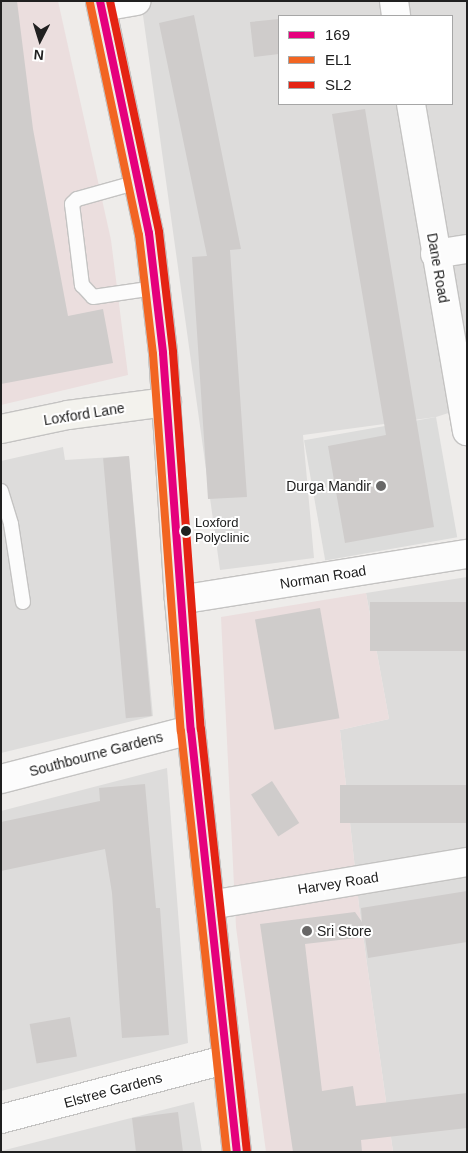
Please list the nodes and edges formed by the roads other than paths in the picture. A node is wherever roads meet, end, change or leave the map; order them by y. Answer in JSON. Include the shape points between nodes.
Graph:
{"nodes":[{"id":1,"x":136,"y":1,"type":"edge"},
{"id":2,"x":394,"y":1,"type":"edge"},
{"id":3,"x":101,"y":4,"type":"edge"},
{"id":4,"x":396,"y":15,"type":"edge"},
{"id":5,"x":411,"y":105,"type":"edge"},
{"id":6,"x":138,"y":182,"type":"junction"},
{"id":7,"x":467,"y":249,"type":"edge"},
{"id":8,"x":435,"y":254,"type":"junction"},
{"id":9,"x":155,"y":288,"type":"junction"},
{"id":10,"x":167,"y":402,"type":"junction"},
{"id":11,"x":1,"y":429,"type":"edge"},
{"id":12,"x":467,"y":431,"type":"edge"},
{"id":13,"x":1,"y":491,"type":"edge"},
{"id":14,"x":467,"y":554,"type":"edge"},
{"id":15,"x":179,"y":600,"type":"junction"},
{"id":16,"x":23,"y":602,"type":"dead end"},
{"id":17,"x":191,"y":730,"type":"junction"},
{"id":18,"x":1,"y":779,"type":"edge"},
{"id":19,"x":467,"y":862,"type":"edge"},
{"id":20,"x":210,"y":904,"type":"junction"},
{"id":21,"x":225,"y":1060,"type":"junction"},
{"id":22,"x":1,"y":1119,"type":"edge"},
{"id":23,"x":236,"y":1152,"type":"edge"}],
"edges":[{"from":1,"to":3,"type":"street"},
{"from":2,"to":4,"type":"street"},
{"from":3,"to":6,"type":"main road"},
{"from":5,"to":8,"type":"street","name":"Dane Road"},
{"from":6,"to":9,"type":"main road","via":[[149,232]]},
{"from":6,"to":9,"type":"lane","via":[[77,199],[72,204],[82,285],[93,297]]},
{"from":7,"to":8,"type":"street"},
{"from":8,"to":12,"type":"street","name":"Dane Road"},
{"from":9,"to":10,"type":"main road"},
{"from":10,"to":11,"type":"street","name":"Loxford Lane","via":[[68,415]]},
{"from":10,"to":15,"type":"main road"},
{"from":13,"to":16,"type":"lane","via":[[11,524]]},
{"from":14,"to":15,"type":"street","name":"Norman Road"},
{"from":15,"to":17,"type":"main road"},
{"from":17,"to":18,"type":"street","name":"Southbourne Gardens"},
{"from":17,"to":20,"type":"main road"},
{"from":19,"to":20,"type":"street","name":"Harvey Road"},
{"from":20,"to":21,"type":"main road"},
{"from":21,"to":22,"type":"street","name":"Elstree Gardens"},
{"from":21,"to":23,"type":"main road"}]}
